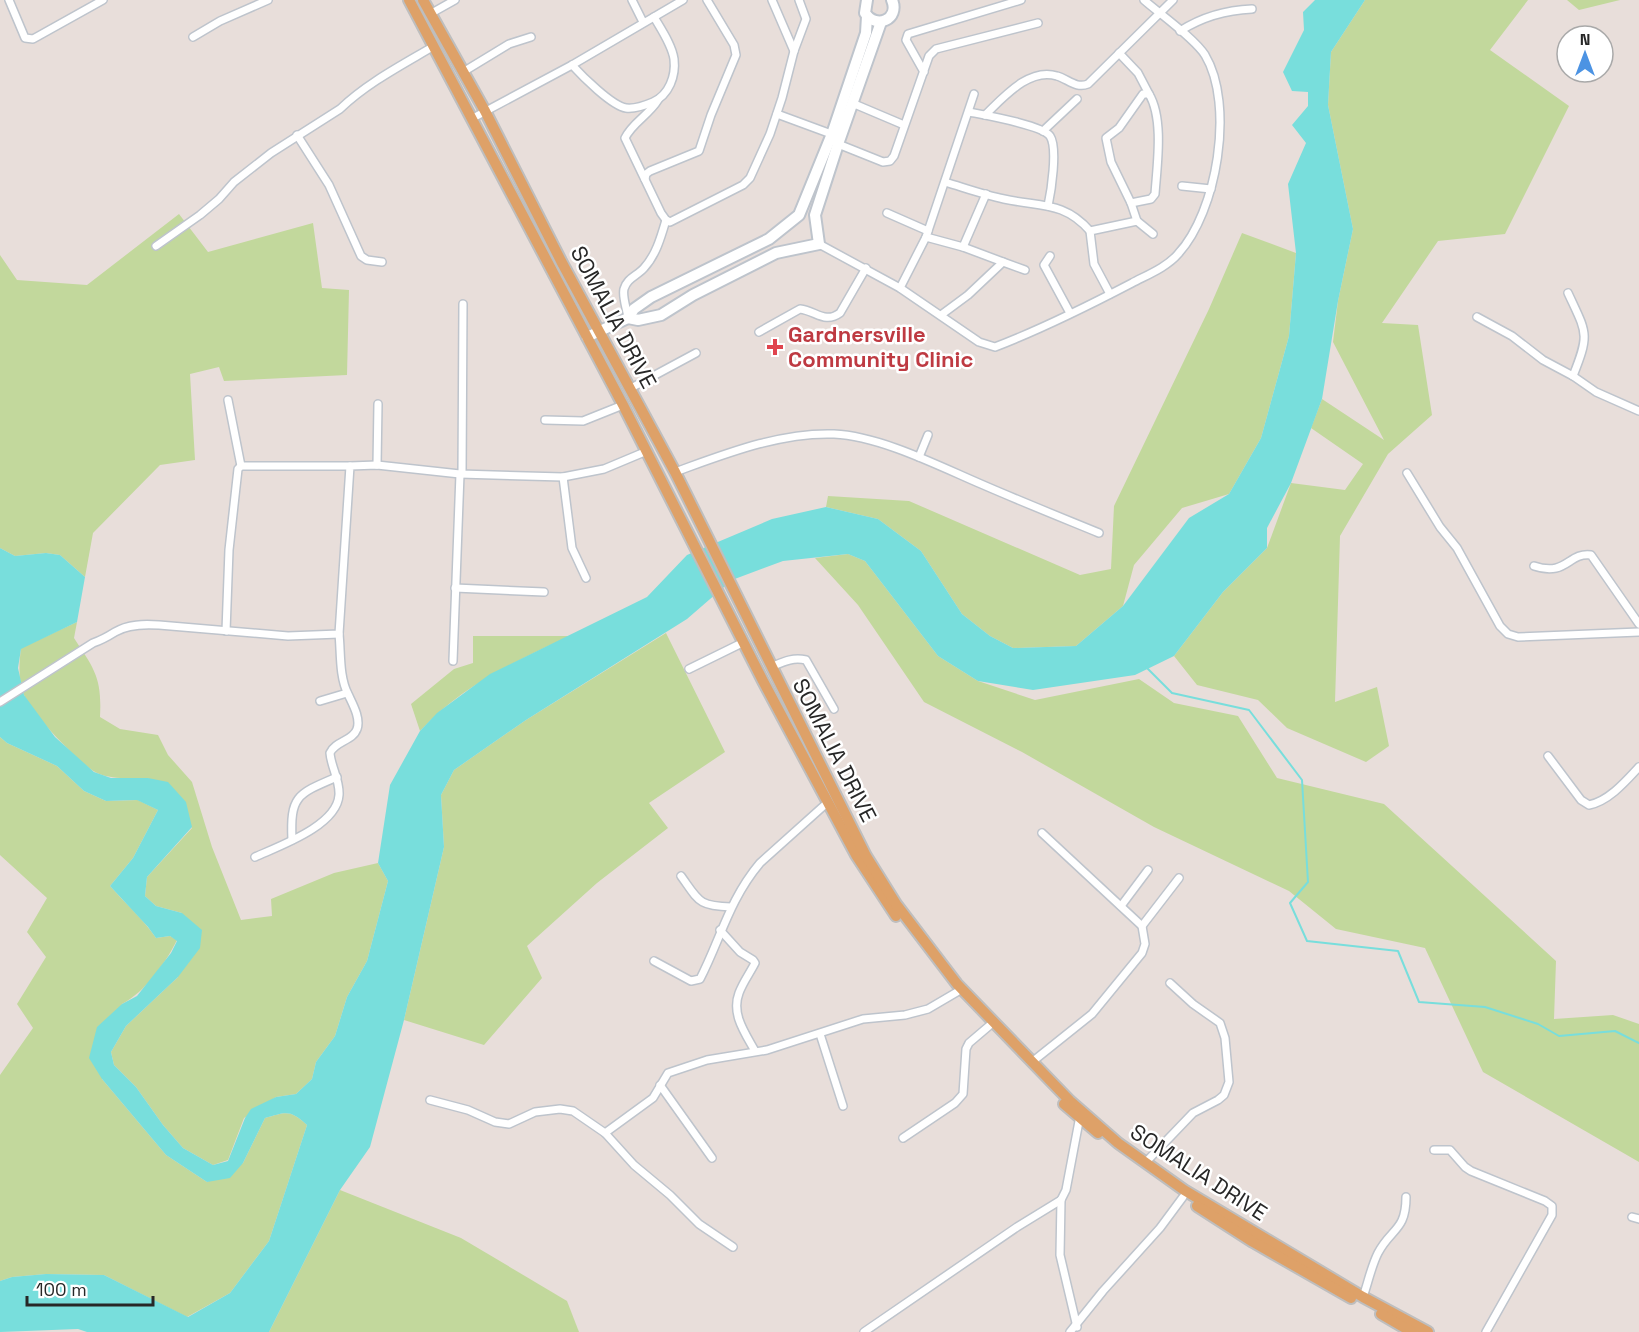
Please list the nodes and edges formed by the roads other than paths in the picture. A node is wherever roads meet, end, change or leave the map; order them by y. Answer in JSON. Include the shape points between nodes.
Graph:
{"nodes":[{"id":1,"x":9,"y":0,"type":"edge"},
{"id":2,"x":103,"y":0,"type":"edge"},
{"id":3,"x":268,"y":0,"type":"edge"},
{"id":4,"x":409,"y":0,"type":"edge"},
{"id":5,"x":423,"y":0,"type":"edge"},
{"id":6,"x":454,"y":0,"type":"edge"},
{"id":7,"x":632,"y":0,"type":"edge"},
{"id":8,"x":683,"y":0,"type":"edge"},
{"id":9,"x":707,"y":0,"type":"edge"},
{"id":10,"x":772,"y":0,"type":"edge"},
{"id":11,"x":799,"y":0,"type":"edge"},
{"id":12,"x":893,"y":0,"type":"edge"},
{"id":13,"x":1021,"y":0,"type":"edge"},
{"id":14,"x":1144,"y":0,"type":"edge"},
{"id":15,"x":1173,"y":0,"type":"edge"},
{"id":16,"x":866,"y":6,"type":"edge"},
{"id":17,"x":1252,"y":9,"type":"dead end"},
{"id":18,"x":1159,"y":13,"type":"junction"},
{"id":19,"x":430,"y":14,"type":"junction"},
{"id":20,"x":654,"y":17,"type":"junction"},
{"id":21,"x":643,"y":22,"type":"junction"},
{"id":22,"x":881,"y":22,"type":"junction"},
{"id":23,"x":1038,"y":22,"type":"dead end"},
{"id":24,"x":1180,"y":31,"type":"junction"},
{"id":25,"x":193,"y":37,"type":"dead end"},
{"id":26,"x":531,"y":37,"type":"dead end"},
{"id":27,"x":434,"y":46,"type":"junction"},
{"id":28,"x":794,"y":51,"type":"junction"},
{"id":29,"x":1119,"y":53,"type":"junction"},
{"id":30,"x":572,"y":65,"type":"junction"},
{"id":31,"x":463,"y":72,"type":"junction"},
{"id":32,"x":924,"y":72,"type":"junction"},
{"id":33,"x":974,"y":94,"type":"dead end"},
{"id":34,"x":1149,"y":94,"type":"junction"},
{"id":35,"x":1077,"y":99,"type":"dead end"},
{"id":36,"x":658,"y":100,"type":"junction"},
{"id":37,"x":852,"y":103,"type":"junction"},
{"id":38,"x":485,"y":111,"type":"junction"},
{"id":39,"x":969,"y":112,"type":"junction"},
{"id":40,"x":777,"y":114,"type":"junction"},
{"id":41,"x":985,"y":115,"type":"junction"},
{"id":42,"x":472,"y":118,"type":"junction"},
{"id":43,"x":904,"y":125,"type":"junction"},
{"id":44,"x":1044,"y":131,"type":"junction"},
{"id":45,"x":297,"y":135,"type":"junction"},
{"id":46,"x":837,"y":138,"type":"junction"},
{"id":47,"x":645,"y":179,"type":"junction"},
{"id":48,"x":945,"y":182,"type":"junction"},
{"id":49,"x":1182,"y":186,"type":"dead end"},
{"id":50,"x":1211,"y":189,"type":"junction"},
{"id":51,"x":986,"y":194,"type":"junction"},
{"id":52,"x":1131,"y":203,"type":"junction"},
{"id":53,"x":1048,"y":206,"type":"junction"},
{"id":54,"x":887,"y":213,"type":"dead end"},
{"id":55,"x":799,"y":215,"type":"junction"},
{"id":56,"x":815,"y":215,"type":"junction"},
{"id":57,"x":666,"y":220,"type":"junction"},
{"id":58,"x":1137,"y":221,"type":"junction"},
{"id":59,"x":1090,"y":231,"type":"junction"},
{"id":60,"x":927,"y":234,"type":"junction"},
{"id":61,"x":1153,"y":234,"type":"dead end"},
{"id":62,"x":769,"y":239,"type":"junction"},
{"id":63,"x":819,"y":244,"type":"junction"},
{"id":64,"x":156,"y":246,"type":"dead end"},
{"id":65,"x":963,"y":247,"type":"junction"},
{"id":66,"x":776,"y":253,"type":"junction"},
{"id":67,"x":1050,"y":256,"type":"dead end"},
{"id":68,"x":382,"y":262,"type":"dead end"},
{"id":69,"x":1003,"y":262,"type":"junction"},
{"id":70,"x":866,"y":268,"type":"junction"},
{"id":71,"x":1025,"y":270,"type":"dead end"},
{"id":72,"x":685,"y":280,"type":"junction"},
{"id":73,"x":900,"y":288,"type":"junction"},
{"id":74,"x":1568,"y":293,"type":"dead end"},
{"id":75,"x":1110,"y":294,"type":"junction"},
{"id":76,"x":693,"y":295,"type":"junction"},
{"id":77,"x":463,"y":304,"type":"dead end"},
{"id":78,"x":1070,"y":314,"type":"junction"},
{"id":79,"x":941,"y":315,"type":"junction"},
{"id":80,"x":1477,"y":317,"type":"dead end"},
{"id":81,"x":628,"y":318,"type":"junction"},
{"id":82,"x":599,"y":331,"type":"junction"},
{"id":83,"x":759,"y":332,"type":"dead end"},
{"id":84,"x":587,"y":337,"type":"junction"},
{"id":85,"x":696,"y":353,"type":"dead end"},
{"id":86,"x":1573,"y":376,"type":"junction"},
{"id":87,"x":631,"y":388,"type":"junction"},
{"id":88,"x":228,"y":400,"type":"dead end"},
{"id":89,"x":378,"y":404,"type":"dead end"},
{"id":90,"x":623,"y":405,"type":"junction"},
{"id":91,"x":1639,"y":411,"type":"edge"},
{"id":92,"x":545,"y":420,"type":"dead end"},
{"id":93,"x":928,"y":435,"type":"dead end"},
{"id":94,"x":647,"y":451,"type":"junction"},
{"id":95,"x":919,"y":457,"type":"junction"},
{"id":96,"x":377,"y":465,"type":"junction"},
{"id":97,"x":241,"y":466,"type":"junction"},
{"id":98,"x":350,"y":466,"type":"junction"},
{"id":99,"x":675,"y":472,"type":"junction"},
{"id":100,"x":1407,"y":473,"type":"dead end"},
{"id":101,"x":461,"y":474,"type":"junction"},
{"id":102,"x":563,"y":477,"type":"junction"},
{"id":103,"x":1099,"y":533,"type":"dead end"},
{"id":104,"x":1534,"y":566,"type":"dead end"},
{"id":105,"x":586,"y":578,"type":"dead end"},
{"id":106,"x":455,"y":588,"type":"junction"},
{"id":107,"x":544,"y":592,"type":"dead end"},
{"id":108,"x":1639,"y":624,"type":"edge"},
{"id":109,"x":226,"y":631,"type":"junction"},
{"id":110,"x":1639,"y":632,"type":"edge"},
{"id":111,"x":339,"y":633,"type":"junction"},
{"id":112,"x":744,"y":642,"type":"junction"},
{"id":113,"x":453,"y":662,"type":"dead end"},
{"id":114,"x":771,"y":667,"type":"junction"},
{"id":115,"x":689,"y":669,"type":"dead end"},
{"id":116,"x":347,"y":693,"type":"junction"},
{"id":117,"x":320,"y":700,"type":"dead end"},
{"id":118,"x":0,"y":702,"type":"edge"},
{"id":119,"x":834,"y":709,"type":"dead end"},
{"id":120,"x":1548,"y":756,"type":"dead end"},
{"id":121,"x":1639,"y":767,"type":"edge"},
{"id":122,"x":337,"y":777,"type":"junction"},
{"id":123,"x":828,"y":802,"type":"junction"},
{"id":124,"x":1042,"y":833,"type":"dead end"},
{"id":125,"x":292,"y":840,"type":"junction"},
{"id":126,"x":255,"y":857,"type":"dead end"},
{"id":127,"x":1148,"y":870,"type":"dead end"},
{"id":128,"x":681,"y":876,"type":"dead end"},
{"id":129,"x":1179,"y":878,"type":"dead end"},
{"id":130,"x":1121,"y":906,"type":"junction"},
{"id":131,"x":731,"y":907,"type":"junction"},
{"id":132,"x":1142,"y":926,"type":"junction"},
{"id":133,"x":720,"y":930,"type":"junction"},
{"id":134,"x":654,"y":961,"type":"dead end"},
{"id":135,"x":1170,"y":983,"type":"dead end"},
{"id":136,"x":957,"y":992,"type":"junction"},
{"id":137,"x":989,"y":1026,"type":"junction"},
{"id":138,"x":820,"y":1034,"type":"junction"},
{"id":139,"x":755,"y":1051,"type":"junction"},
{"id":140,"x":1032,"y":1062,"type":"junction"},
{"id":141,"x":660,"y":1085,"type":"junction"},
{"id":142,"x":430,"y":1100,"type":"dead end"},
{"id":143,"x":843,"y":1106,"type":"dead end"},
{"id":144,"x":1081,"y":1115,"type":"junction"},
{"id":145,"x":605,"y":1133,"type":"junction"},
{"id":146,"x":903,"y":1138,"type":"dead end"},
{"id":147,"x":1434,"y":1150,"type":"dead end"},
{"id":148,"x":712,"y":1158,"type":"dead end"},
{"id":149,"x":1146,"y":1162,"type":"junction"},
{"id":150,"x":1183,"y":1197,"type":"junction"},
{"id":151,"x":1406,"y":1197,"type":"dead end"},
{"id":152,"x":1061,"y":1200,"type":"junction"},
{"id":153,"x":733,"y":1247,"type":"dead end"},
{"id":154,"x":1363,"y":1298,"type":"junction"},
{"id":155,"x":1076,"y":1328,"type":"edge"},
{"id":156,"x":864,"y":1332,"type":"edge"},
{"id":157,"x":1070,"y":1332,"type":"edge"},
{"id":158,"x":1412,"y":1332,"type":"edge"},
{"id":159,"x":1428,"y":1332,"type":"edge"},
{"id":160,"x":1486,"y":1332,"type":"edge"}],
"edges":[{"from":1,"to":2,"type":"street","via":[[25,38],[33,39]]},
{"from":3,"to":25,"type":"street"},
{"from":4,"to":27,"type":"main road","name":"SOMALIA DRIVE"},
{"from":5,"to":19,"type":"main road","name":"SOMALIA DRIVE"},
{"from":6,"to":19,"type":"street"},
{"from":7,"to":21,"type":"street"},
{"from":8,"to":20,"type":"street"},
{"from":9,"to":47,"type":"street","via":[[736,55],[699,151],[650,171]]},
{"from":10,"to":28,"type":"street"},
{"from":11,"to":28,"type":"street","via":[[806,19]]},
{"from":12,"to":22,"type":"street","via":[[890,18]]},
{"from":13,"to":32,"type":"street","via":[[908,34],[906,40]]},
{"from":14,"to":18,"type":"street"},
{"from":15,"to":18,"type":"street"},
{"from":16,"to":22,"type":"street","via":[[873,21]]},
{"from":16,"to":46,"type":"street","via":[[866,33]]},
{"from":17,"to":24,"type":"street","via":[[1208,17]]},
{"from":18,"to":24,"type":"street"},
{"from":18,"to":29,"type":"street"},
{"from":19,"to":31,"type":"main road","name":"SOMALIA DRIVE"},
{"from":20,"to":21,"type":"street"},
{"from":20,"to":36,"type":"street","via":[[674,57],[669,90]]},
{"from":21,"to":30,"type":"street"},
{"from":22,"to":37,"type":"street"},
{"from":23,"to":32,"type":"street","via":[[936,49]]},
{"from":24,"to":50,"type":"street","via":[[1204,53],[1218,99],[1218,152]]},
{"from":26,"to":31,"type":"street","via":[[509,44]]},
{"from":27,"to":42,"type":"main road","name":"SOMALIA DRIVE"},
{"from":27,"to":45,"type":"street"},
{"from":28,"to":40,"type":"street"},
{"from":29,"to":34,"type":"street"},
{"from":29,"to":41,"type":"street","via":[[1088,84],[1079,86],[1057,75],[1045,74],[1020,83]]},
{"from":30,"to":36,"type":"street","via":[[587,81],[627,108]]},
{"from":30,"to":38,"type":"street"},
{"from":31,"to":38,"type":"main road","name":"SOMALIA DRIVE"},
{"from":32,"to":43,"type":"street"},
{"from":33,"to":39,"type":"street"},
{"from":34,"to":52,"type":"street","via":[[1157,116],[1155,194],[1151,199]]},
{"from":34,"to":52,"type":"street","via":[[1143,94],[1119,128],[1106,138],[1111,162]]},
{"from":35,"to":44,"type":"street"},
{"from":36,"to":47,"type":"street","via":[[625,138]]},
{"from":37,"to":43,"type":"street"},
{"from":37,"to":46,"type":"street"},
{"from":38,"to":42,"type":"street"},
{"from":38,"to":82,"type":"main road","name":"SOMALIA DRIVE"},
{"from":39,"to":41,"type":"street"},
{"from":39,"to":48,"type":"street"},
{"from":40,"to":46,"type":"street"},
{"from":40,"to":57,"type":"street","via":[[750,178],[670,222]]},
{"from":41,"to":44,"type":"street"},
{"from":42,"to":84,"type":"main road","name":"SOMALIA DRIVE"},
{"from":43,"to":46,"type":"street","via":[[890,161],[882,162]]},
{"from":44,"to":53,"type":"street","via":[[1052,142],[1053,183]]},
{"from":45,"to":64,"type":"street"},
{"from":45,"to":68,"type":"street","via":[[329,185],[361,256]]},
{"from":46,"to":55,"type":"street"},
{"from":46,"to":56,"type":"street"},
{"from":47,"to":57,"type":"street"},
{"from":48,"to":51,"type":"street"},
{"from":48,"to":60,"type":"street"},
{"from":49,"to":50,"type":"street"},
{"from":50,"to":75,"type":"street","via":[[1194,231],[1178,254]]},
{"from":51,"to":53,"type":"street"},
{"from":51,"to":65,"type":"street"},
{"from":52,"to":58,"type":"street"},
{"from":53,"to":59,"type":"street","via":[[1072,213]]},
{"from":54,"to":60,"type":"street"},
{"from":55,"to":56,"type":"street"},
{"from":55,"to":62,"type":"street"},
{"from":56,"to":63,"type":"street"},
{"from":57,"to":81,"type":"street","via":[[657,249],[625,286]]},
{"from":58,"to":59,"type":"street"},
{"from":58,"to":61,"type":"street"},
{"from":59,"to":75,"type":"street","via":[[1094,264]]},
{"from":60,"to":65,"type":"street"},
{"from":60,"to":73,"type":"street"},
{"from":62,"to":66,"type":"street"},
{"from":62,"to":72,"type":"street"},
{"from":63,"to":66,"type":"street"},
{"from":63,"to":70,"type":"street"},
{"from":65,"to":69,"type":"street"},
{"from":66,"to":76,"type":"street"},
{"from":67,"to":78,"type":"street","via":[[1044,265]]},
{"from":69,"to":71,"type":"street"},
{"from":69,"to":79,"type":"street"},
{"from":70,"to":73,"type":"street"},
{"from":70,"to":83,"type":"street","via":[[834,317],[827,319],[800,309]]},
{"from":72,"to":76,"type":"street"},
{"from":72,"to":81,"type":"street","via":[[642,302]]},
{"from":73,"to":79,"type":"street"},
{"from":74,"to":86,"type":"street","via":[[1585,338]]},
{"from":75,"to":78,"type":"street"},
{"from":76,"to":81,"type":"street","via":[[661,315]]},
{"from":77,"to":101,"type":"street"},
{"from":78,"to":79,"type":"street","via":[[996,347],[979,342]]},
{"from":80,"to":86,"type":"street"},
{"from":81,"to":82,"type":"street"},
{"from":82,"to":84,"type":"street"},
{"from":82,"to":87,"type":"main road","name":"SOMALIA DRIVE"},
{"from":84,"to":90,"type":"main road","name":"SOMALIA DRIVE"},
{"from":85,"to":87,"type":"street"},
{"from":86,"to":91,"type":"street","via":[[1596,392]]},
{"from":87,"to":99,"type":"main road","name":"SOMALIA DRIVE"},
{"from":88,"to":97,"type":"street"},
{"from":89,"to":96,"type":"street"},
{"from":90,"to":92,"type":"street","via":[[583,421]]},
{"from":90,"to":94,"type":"main road","name":"SOMALIA DRIVE"},
{"from":93,"to":95,"type":"street"},
{"from":94,"to":102,"type":"street","via":[[604,469]]},
{"from":94,"to":112,"type":"main road","name":"SOMALIA DRIVE"},
{"from":95,"to":99,"type":"street","via":[[857,438],[810,435],[735,452]]},
{"from":95,"to":103,"type":"street"},
{"from":96,"to":98,"type":"street"},
{"from":96,"to":101,"type":"street"},
{"from":97,"to":98,"type":"street"},
{"from":97,"to":109,"type":"street","via":[[236,473]]},
{"from":98,"to":111,"type":"street"},
{"from":99,"to":114,"type":"main road","name":"SOMALIA DRIVE"},
{"from":100,"to":110,"type":"street","via":[[1508,634],[1526,637]]},
{"from":101,"to":102,"type":"street"},
{"from":101,"to":106,"type":"street"},
{"from":102,"to":105,"type":"street","via":[[572,548]]},
{"from":104,"to":108,"type":"street","via":[[1556,569],[1581,555],[1592,555]]},
{"from":106,"to":107,"type":"street"},
{"from":106,"to":113,"type":"street"},
{"from":109,"to":111,"type":"street","via":[[288,636]]},
{"from":109,"to":118,"type":"street","via":[[141,624],[122,629]]},
{"from":111,"to":116,"type":"street"},
{"from":112,"to":115,"type":"street"},
{"from":112,"to":123,"type":"main road","name":"SOMALIA DRIVE"},
{"from":114,"to":119,"type":"street","via":[[797,658],[806,660]]},
{"from":114,"to":140,"type":"main road","name":"SOMALIA DRIVE","via":[[855,836],[896,904],[957,984]]},
{"from":116,"to":117,"type":"street"},
{"from":116,"to":122,"type":"street","via":[[358,724],[355,734],[330,753]]},
{"from":120,"to":121,"type":"street","via":[[1589,805],[1623,784]]},
{"from":122,"to":125,"type":"street","via":[[339,794],[333,811],[326,820]]},
{"from":122,"to":125,"type":"street","via":[[298,797],[291,818]]},
{"from":123,"to":131,"type":"street","via":[[760,863]]},
{"from":123,"to":136,"type":"main road","name":"SOMALIA DRIVE","via":[[887,904]]},
{"from":124,"to":130,"type":"street"},
{"from":125,"to":126,"type":"street"},
{"from":127,"to":130,"type":"street"},
{"from":128,"to":131,"type":"street","via":[[699,901]]},
{"from":129,"to":132,"type":"street"},
{"from":130,"to":132,"type":"street"},
{"from":131,"to":133,"type":"street"},
{"from":132,"to":140,"type":"street","via":[[1142,953],[1092,1014]]},
{"from":133,"to":134,"type":"street","via":[[696,981]]},
{"from":133,"to":139,"type":"street","via":[[755,963],[736,1004],[739,1020]]},
{"from":135,"to":149,"type":"street","via":[[1220,1023],[1229,1082],[1224,1095],[1193,1113]]},
{"from":136,"to":137,"type":"main road","name":"SOMALIA DRIVE"},
{"from":136,"to":138,"type":"street","via":[[928,1009],[863,1019]]},
{"from":137,"to":144,"type":"main road","name":"SOMALIA DRIVE"},
{"from":137,"to":146,"type":"street","via":[[966,1049],[963,1094]]},
{"from":138,"to":139,"type":"street"},
{"from":138,"to":143,"type":"street"},
{"from":139,"to":141,"type":"street","via":[[693,1064],[668,1073]]},
{"from":140,"to":144,"type":"main road","name":"SOMALIA DRIVE"},
{"from":141,"to":145,"type":"street","via":[[653,1098]]},
{"from":141,"to":148,"type":"street"},
{"from":142,"to":145,"type":"street","via":[[509,1124],[535,1112],[566,1109]]},
{"from":144,"to":149,"type":"main road","name":"SOMALIA DRIVE"},
{"from":144,"to":150,"type":"main road","name":"SOMALIA DRIVE"},
{"from":144,"to":152,"type":"street"},
{"from":145,"to":153,"type":"street","via":[[699,1224]]},
{"from":147,"to":160,"type":"street","via":[[1450,1150],[1471,1171],[1552,1206],[1552,1215]]},
{"from":149,"to":154,"type":"main road","name":"SOMALIA DRIVE","via":[[1184,1190]]},
{"from":150,"to":155,"type":"street"},
{"from":150,"to":158,"type":"main road","name":"SOMALIA DRIVE","via":[[1253,1242]]},
{"from":151,"to":154,"type":"street","via":[[1403,1222],[1379,1252]]},
{"from":152,"to":155,"type":"street","via":[[1060,1255]]},
{"from":152,"to":156,"type":"street"},
{"from":154,"to":159,"type":"main road","name":"SOMALIA DRIVE"},
{"from":155,"to":157,"type":"street"}]}
